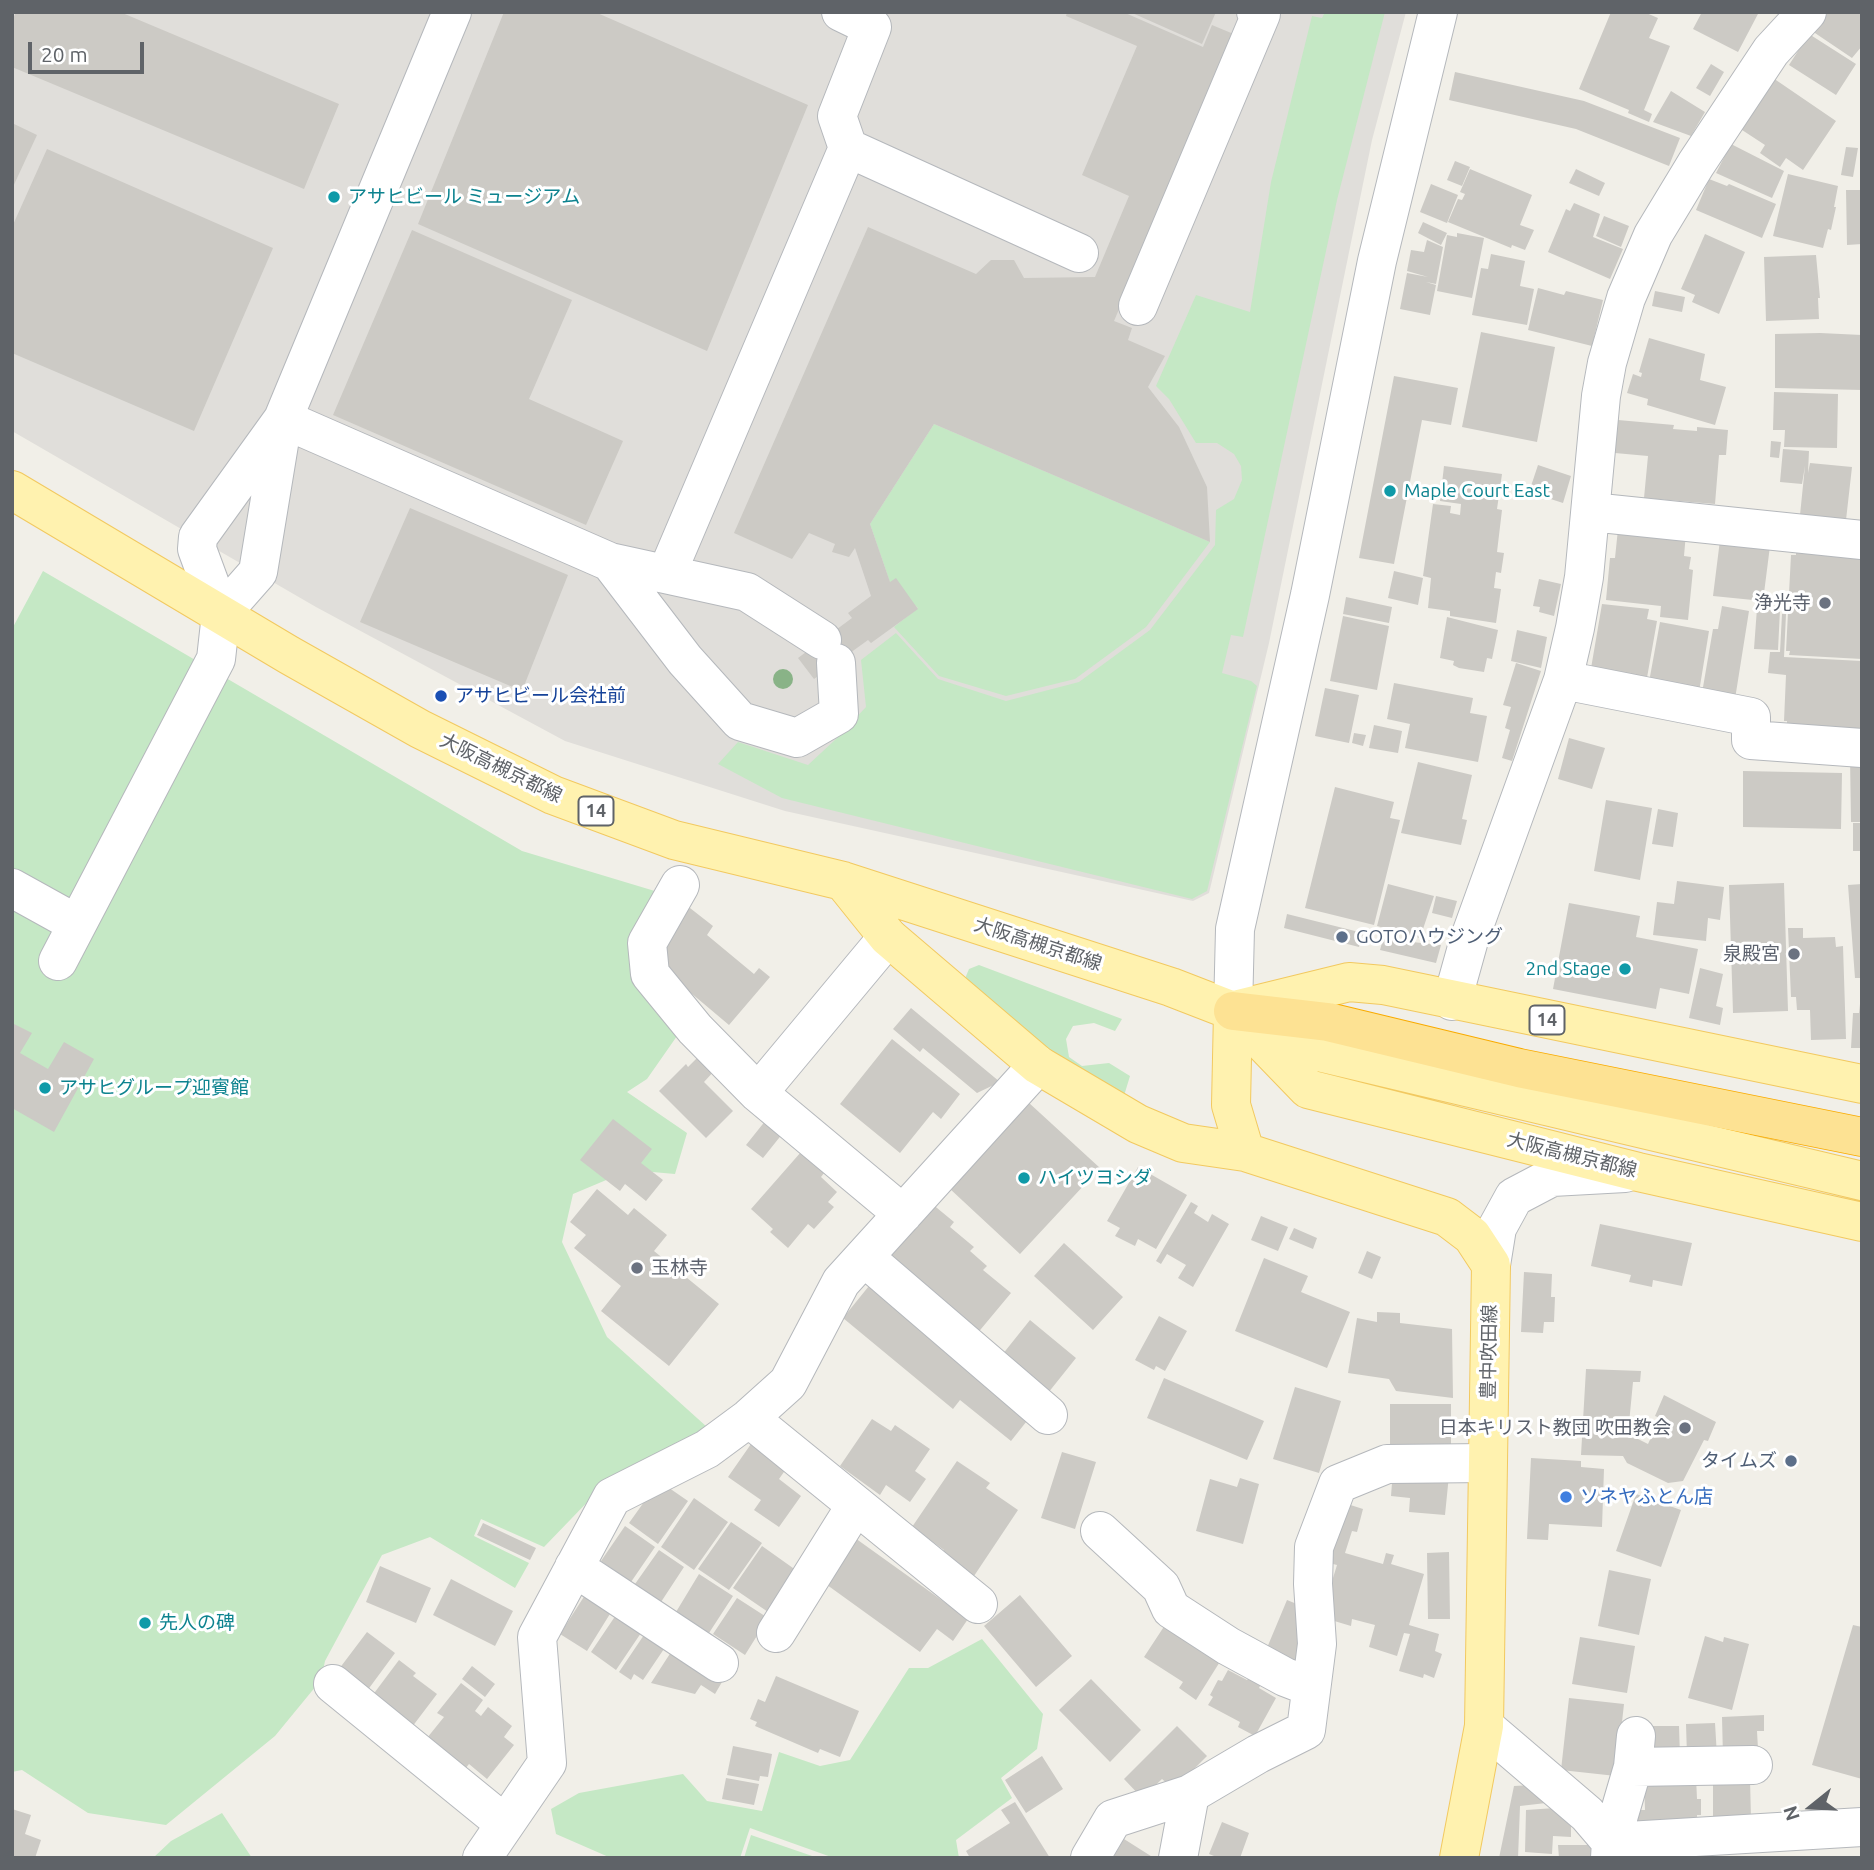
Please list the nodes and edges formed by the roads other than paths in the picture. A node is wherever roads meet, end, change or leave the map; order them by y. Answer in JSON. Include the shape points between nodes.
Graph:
{"nodes":[{"id":1,"x":452,"y":12,"type":"edge"},
{"id":2,"x":841,"y":12,"type":"edge"},
{"id":3,"x":1256,"y":12,"type":"edge"},
{"id":4,"x":1438,"y":12,"type":"edge"},
{"id":5,"x":1807,"y":12,"type":"edge"},
{"id":6,"x":848,"y":148,"type":"junction"},
{"id":7,"x":1079,"y":253,"type":"dead end"},
{"id":8,"x":1138,"y":306,"type":"dead end"},
{"id":9,"x":283,"y":419,"type":"junction"},
{"id":10,"x":12,"y":491,"type":"edge"},
{"id":11,"x":1591,"y":512,"type":"junction"},
{"id":12,"x":1862,"y":540,"type":"edge"},
{"id":13,"x":610,"y":562,"type":"junction"},
{"id":14,"x":667,"y":573,"type":"junction"},
{"id":15,"x":221,"y":614,"type":"junction"},
{"id":16,"x":1563,"y":680,"type":"junction"},
{"id":17,"x":1862,"y":748,"type":"edge"},
{"id":18,"x":843,"y":881,"type":"junction"},
{"id":19,"x":680,"y":885,"type":"dead end"},
{"id":20,"x":12,"y":888,"type":"edge"},
{"id":21,"x":78,"y":924,"type":"junction"},
{"id":22,"x":888,"y":937,"type":"junction"},
{"id":23,"x":58,"y":961,"type":"dead end"},
{"id":24,"x":1452,"y":1001,"type":"junction"},
{"id":25,"x":1233,"y":1011,"type":"junction"},
{"id":26,"x":1038,"y":1065,"type":"junction"},
{"id":27,"x":1862,"y":1084,"type":"edge"},
{"id":28,"x":758,"y":1093,"type":"junction"},
{"id":29,"x":1862,"y":1137,"type":"edge"},
{"id":30,"x":1245,"y":1152,"type":"junction"},
{"id":31,"x":1638,"y":1172,"type":"junction"},
{"id":32,"x":1862,"y":1181,"type":"edge"},
{"id":33,"x":903,"y":1214,"type":"junction"},
{"id":34,"x":1862,"y":1223,"type":"edge"},
{"id":35,"x":864,"y":1257,"type":"junction"},
{"id":36,"x":1491,"y":1265,"type":"junction"},
{"id":37,"x":1048,"y":1415,"type":"dead end"},
{"id":38,"x":749,"y":1418,"type":"junction"},
{"id":39,"x":1487,"y":1463,"type":"junction"},
{"id":40,"x":856,"y":1504,"type":"junction"},
{"id":41,"x":1100,"y":1531,"type":"dead end"},
{"id":42,"x":574,"y":1567,"type":"junction"},
{"id":43,"x":978,"y":1604,"type":"dead end"},
{"id":44,"x":776,"y":1633,"type":"dead end"},
{"id":45,"x":719,"y":1663,"type":"dead end"},
{"id":46,"x":333,"y":1684,"type":"dead end"},
{"id":47,"x":1311,"y":1687,"type":"junction"},
{"id":48,"x":1484,"y":1726,"type":"junction"},
{"id":49,"x":1753,"y":1765,"type":"dead end"},
{"id":50,"x":1190,"y":1794,"type":"junction"},
{"id":51,"x":505,"y":1824,"type":"junction"},
{"id":52,"x":1862,"y":1826,"type":"edge"},
{"id":53,"x":1784,"y":1845,"type":"edge"},
{"id":54,"x":1611,"y":1850,"type":"edge"},
{"id":55,"x":482,"y":1858,"type":"edge"},
{"id":56,"x":1090,"y":1858,"type":"edge"},
{"id":57,"x":1178,"y":1858,"type":"edge"},
{"id":58,"x":1459,"y":1858,"type":"edge"}],
"edges":[{"from":1,"to":9,"type":"street"},
{"from":2,"to":6,"type":"street","via":[[872,27],[837,116]]},
{"from":3,"to":8,"type":"street","via":[[1261,14]]},
{"from":4,"to":25,"type":"street","via":[[1377,261],[1310,595],[1234,929]]},
{"from":5,"to":11,"type":"street","via":[[1771,51],[1696,164],[1639,266],[1607,363]]},
{"from":6,"to":7,"type":"street"},
{"from":6,"to":14,"type":"street"},
{"from":9,"to":13,"type":"street"},
{"from":9,"to":15,"type":"street","via":[[258,572]]},
{"from":9,"to":15,"type":"street","via":[[198,537],[197,550]]},
{"from":10,"to":15,"type":"main road","name":"大阪高槻京都線","number":"14"},
{"from":11,"to":12,"type":"street"},
{"from":11,"to":16,"type":"street","via":[[1576,628]]},
{"from":13,"to":14,"type":"street"},
{"from":13,"to":14,"type":"street","via":[[685,660],[740,721],[797,738],[839,713],[829,652],[747,592]]},
{"from":15,"to":18,"type":"main road","name":"大阪高槻京都線","number":"14","via":[[420,729],[553,795],[674,841]]},
{"from":15,"to":21,"type":"street","via":[[216,659]]},
{"from":16,"to":17,"type":"street","via":[[1751,718],[1751,740]]},
{"from":16,"to":24,"type":"street","via":[[1469,940]]},
{"from":18,"to":22,"type":"main road"},
{"from":18,"to":25,"type":"main road","name":"大阪高槻京都線","number":"14"},
{"from":19,"to":28,"type":"street","via":[[647,943],[650,974],[695,1029]]},
{"from":20,"to":21,"type":"street"},
{"from":21,"to":23,"type":"street"},
{"from":22,"to":26,"type":"main road"},
{"from":22,"to":28,"type":"street"},
{"from":24,"to":25,"type":"main road","number":"14","via":[[1349,982]]},
{"from":24,"to":27,"type":"main road","number":"14"},
{"from":25,"to":29,"type":"highway","via":[[1328,1022],[1519,1068]]},
{"from":25,"to":30,"type":"main road","via":[[1231,1105]]},
{"from":25,"to":31,"type":"main road","name":"大阪高槻京都線","number":"14","via":[[1308,1089]]},
{"from":25,"to":32,"type":"main road","via":[[1318,1052]]},
{"from":26,"to":30,"type":"main road","via":[[1138,1125],[1183,1143]]},
{"from":26,"to":33,"type":"street"},
{"from":28,"to":33,"type":"street"},
{"from":30,"to":36,"type":"main road","via":[[1447,1217],[1472,1236]]},
{"from":31,"to":34,"type":"main road","name":"大阪高槻京都線","number":"14"},
{"from":31,"to":36,"type":"street","via":[[1552,1177],[1514,1197],[1497,1228]]},
{"from":33,"to":35,"type":"street"},
{"from":35,"to":37,"type":"street"},
{"from":35,"to":38,"type":"street","via":[[841,1282],[788,1383]]},
{"from":36,"to":39,"type":"main road","name":"豊中吹田線"},
{"from":38,"to":40,"type":"street"},
{"from":38,"to":42,"type":"street","via":[[708,1450],[612,1497]]},
{"from":39,"to":47,"type":"street","via":[[1387,1464],[1338,1484],[1314,1547],[1317,1644]]},
{"from":39,"to":48,"type":"main road","name":"豊中吹田線"},
{"from":40,"to":43,"type":"street"},
{"from":40,"to":44,"type":"street"},
{"from":41,"to":47,"type":"street","via":[[1161,1587],[1171,1609],[1228,1646]]},
{"from":42,"to":45,"type":"street"},
{"from":42,"to":51,"type":"street","via":[[537,1637],[547,1763]]},
{"from":46,"to":51,"type":"street"},
{"from":47,"to":50,"type":"street","via":[[1306,1730]]},
{"from":48,"to":54,"type":"street","via":[[1587,1814]]},
{"from":48,"to":58,"type":"main road","name":"豊中吹田線"},
{"from":49,"to":54,"type":"street","via":[[1635,1752]]},
{"from":50,"to":56,"type":"street","via":[[1114,1819]]},
{"from":50,"to":57,"type":"street"},
{"from":51,"to":55,"type":"street"},
{"from":52,"to":53,"type":"street"},
{"from":53,"to":54,"type":"street"}]}
